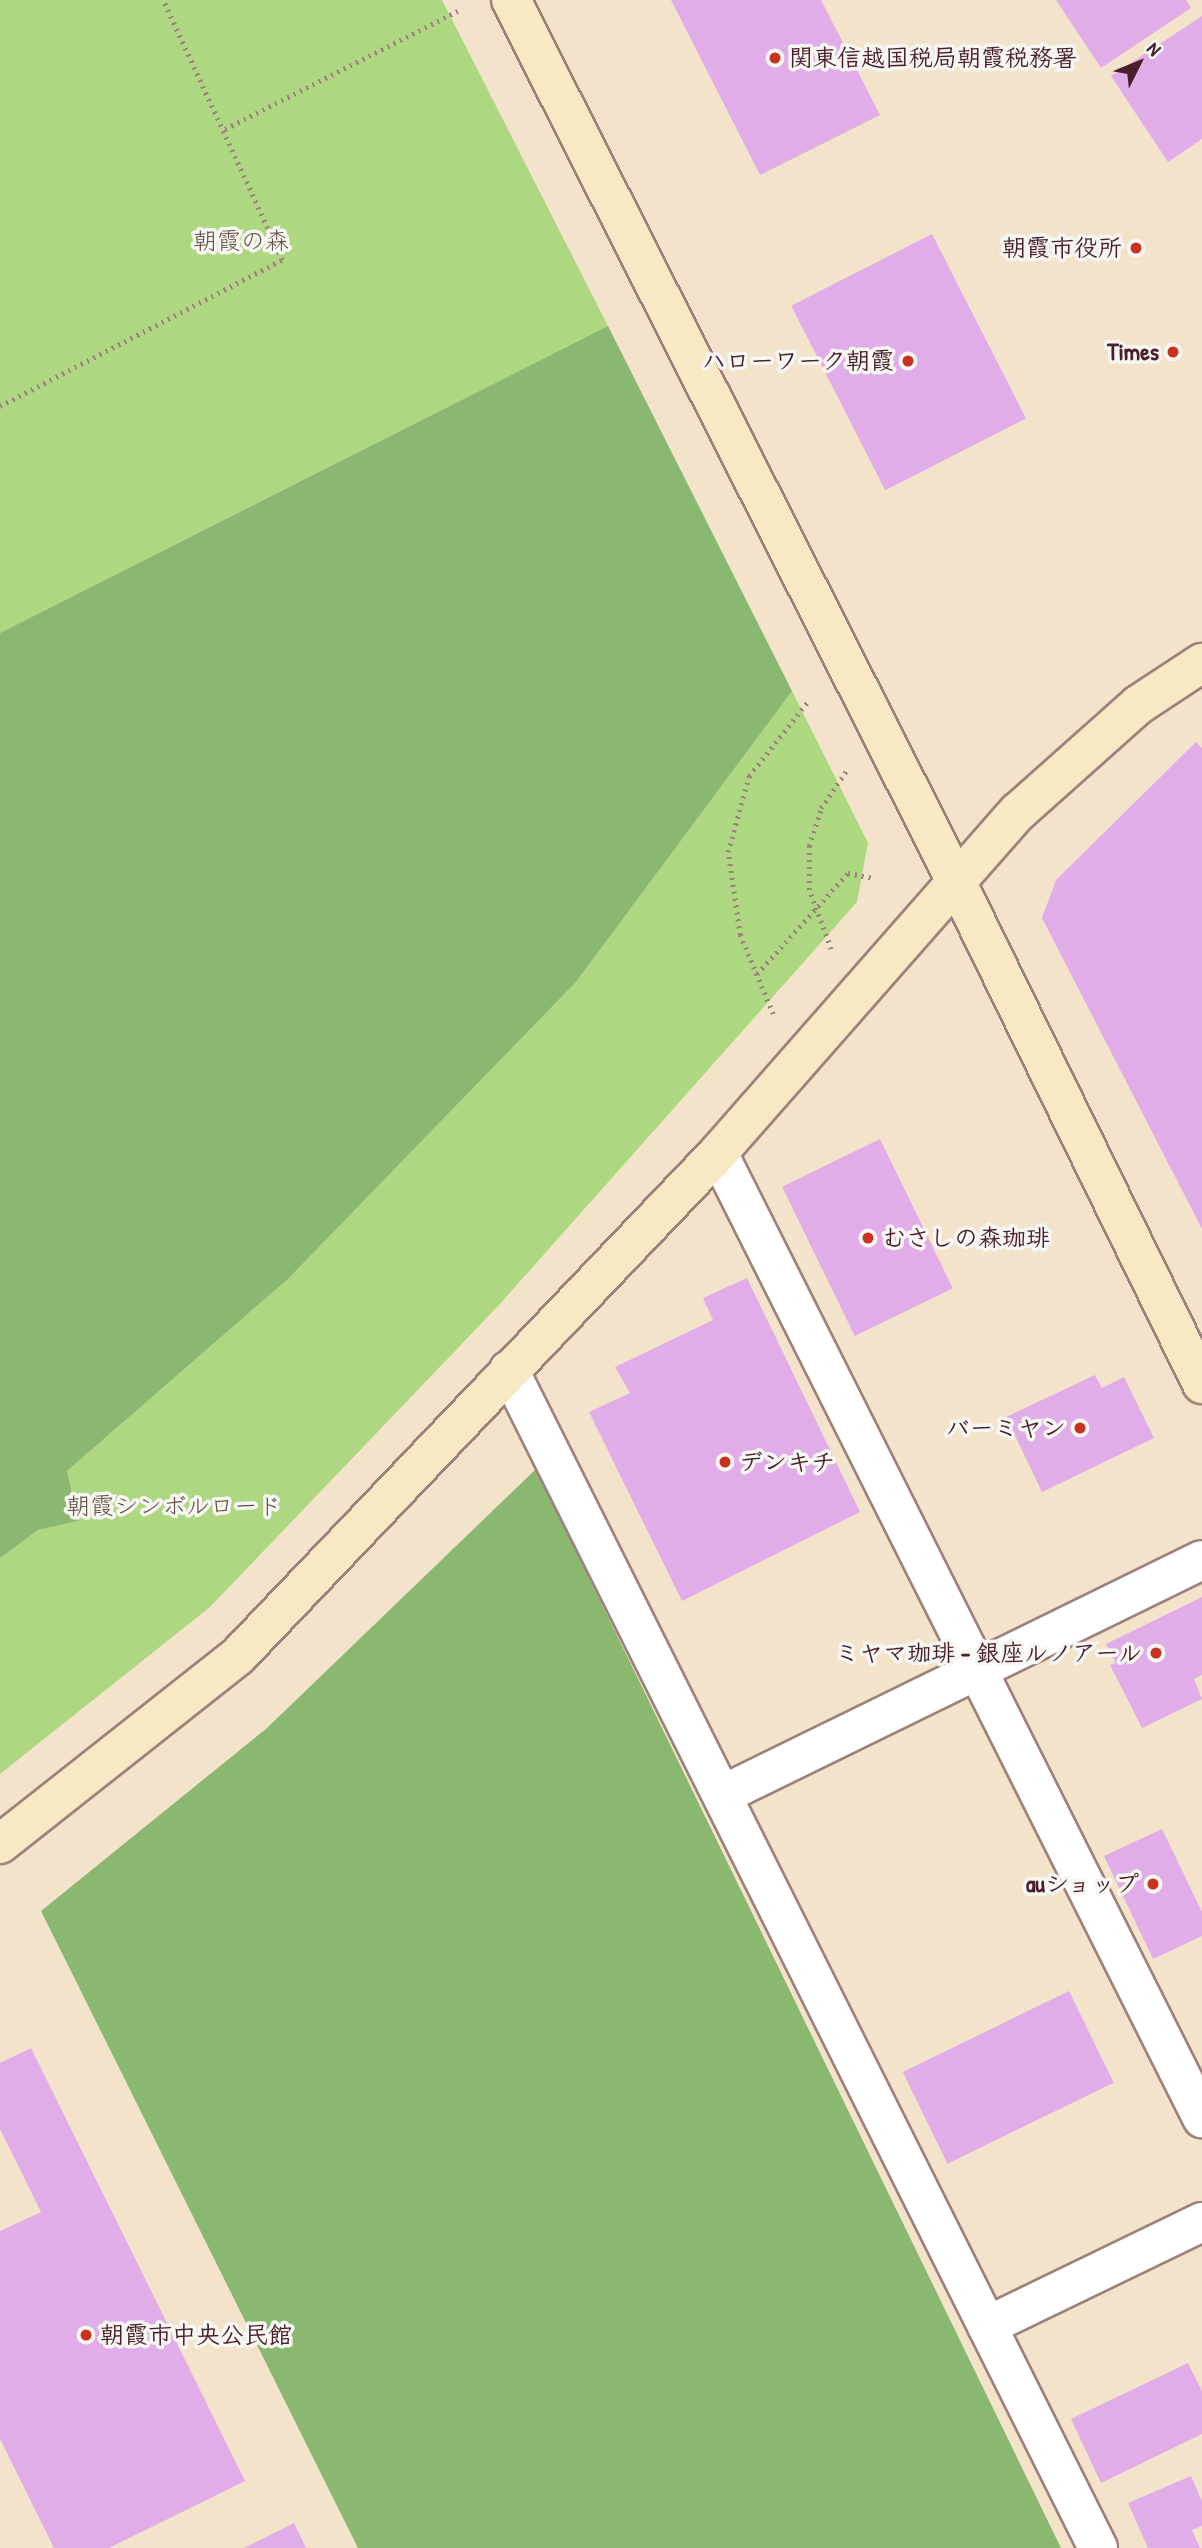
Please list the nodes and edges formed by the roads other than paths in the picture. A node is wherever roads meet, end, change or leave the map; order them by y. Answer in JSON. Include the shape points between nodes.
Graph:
{"nodes":[{"id":1,"x":511,"y":0,"type":"edge"},
{"id":2,"x":1202,"y":663,"type":"edge"},
{"id":3,"x":956,"y":881,"type":"junction"},
{"id":4,"x":718,"y":1153,"type":"junction"},
{"id":5,"x":509,"y":1370,"type":"junction"},
{"id":6,"x":1200,"y":1373,"type":"edge"},
{"id":7,"x":1202,"y":1560,"type":"edge"},
{"id":8,"x":981,"y":1670,"type":"junction"},
{"id":9,"x":722,"y":1795,"type":"junction"},
{"id":10,"x":0,"y":1844,"type":"edge"},
{"id":11,"x":1202,"y":2118,"type":"edge"},
{"id":12,"x":1202,"y":2222,"type":"edge"},
{"id":13,"x":987,"y":2326,"type":"junction"},
{"id":14,"x":1098,"y":2548,"type":"edge"}],
"edges":[{"from":1,"to":3,"type":"street"},
{"from":2,"to":3,"type":"street","via":[[1138,705],[1082,751],[1018,812]]},
{"from":3,"to":4,"type":"street","via":[[834,1026]]},
{"from":3,"to":6,"type":"street"},
{"from":4,"to":5,"type":"street"},
{"from":4,"to":8,"type":"street"},
{"from":5,"to":9,"type":"street"},
{"from":5,"to":10,"type":"street","via":[[400,1491],[238,1656]]},
{"from":7,"to":8,"type":"street"},
{"from":8,"to":9,"type":"street"},
{"from":8,"to":11,"type":"street"},
{"from":9,"to":13,"type":"street"},
{"from":12,"to":13,"type":"street"},
{"from":13,"to":14,"type":"street"}]}
